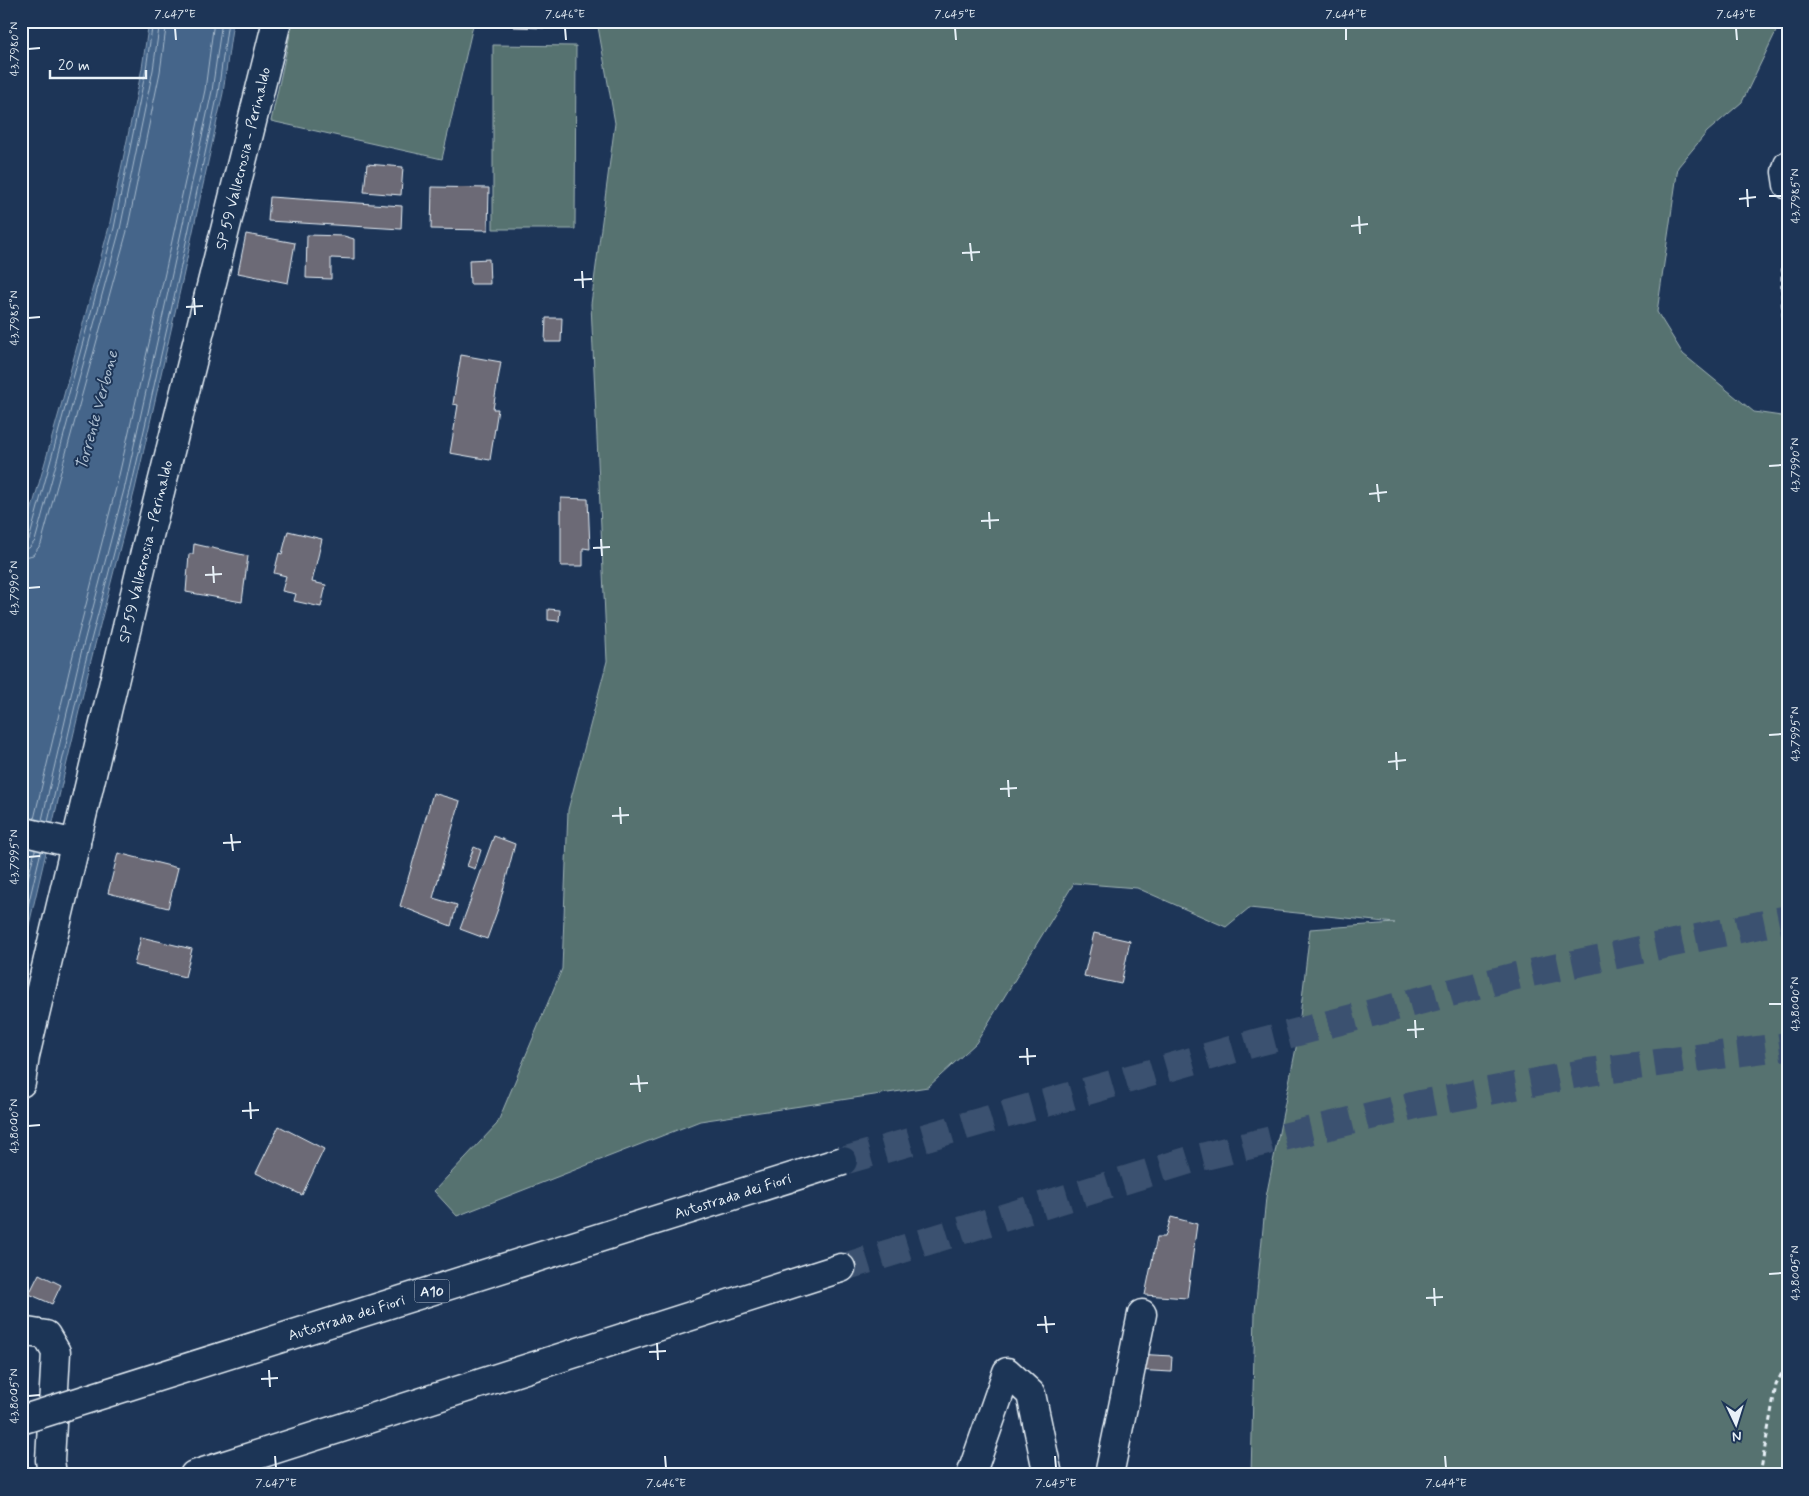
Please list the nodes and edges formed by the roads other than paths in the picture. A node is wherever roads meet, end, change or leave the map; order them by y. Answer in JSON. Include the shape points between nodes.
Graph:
{"nodes":[{"id":1,"x":277,"y":21,"type":"edge"},
{"id":2,"x":1788,"y":165,"type":"edge"},
{"id":3,"x":1788,"y":185,"type":"edge"},
{"id":4,"x":21,"y":831,"type":"edge"},
{"id":5,"x":76,"y":844,"type":"junction"},
{"id":6,"x":21,"y":1082,"type":"edge"},
{"id":7,"x":843,"y":1161,"type":"tunnel mouth"},
{"id":8,"x":841,"y":1268,"type":"tunnel mouth"},
{"id":9,"x":1142,"y":1314,"type":"dead end"},
{"id":10,"x":21,"y":1330,"type":"edge"},
{"id":11,"x":21,"y":1420,"type":"edge"},
{"id":12,"x":52,"y":1475,"type":"edge"},
{"id":13,"x":194,"y":1475,"type":"edge"},
{"id":14,"x":971,"y":1475,"type":"edge"},
{"id":15,"x":1048,"y":1475,"type":"edge"},
{"id":16,"x":1109,"y":1475,"type":"edge"}],
"edges":[{"from":1,"to":5,"type":"main road","name":"SP 59 Vallecrosia - Perinaldo"},
{"from":2,"to":3,"type":"main road"},
{"from":4,"to":5,"type":"main road"},
{"from":5,"to":6,"type":"main road","name":"SP 59 Vallecrosia - Perinaldo"},
{"from":7,"to":11,"type":"main road","name":"Autostrada dei Fiori","number":"A10","bridge":true},
{"from":8,"to":13,"type":"main road"},
{"from":9,"to":16,"type":"main road"},
{"from":10,"to":12,"type":"main road","via":[[46,1335],[56,1352]]},
{"from":14,"to":15,"type":"main road","via":[[1007,1372],[1031,1394]]}]}
